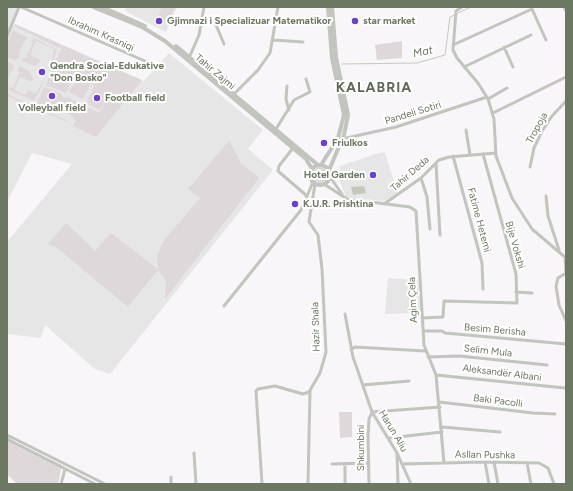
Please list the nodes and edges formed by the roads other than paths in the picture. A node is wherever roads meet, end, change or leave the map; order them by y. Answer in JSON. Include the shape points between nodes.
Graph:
{"nodes":[{"id":1,"x":20,"y":7,"type":"edge"},
{"id":2,"x":93,"y":7,"type":"edge"},
{"id":3,"x":102,"y":7,"type":"edge"},
{"id":4,"x":204,"y":7,"type":"edge"},
{"id":5,"x":278,"y":7,"type":"edge"},
{"id":6,"x":328,"y":7,"type":"edge"},
{"id":7,"x":332,"y":7,"type":"edge"},
{"id":8,"x":462,"y":7,"type":"edge"},
{"id":9,"x":564,"y":7,"type":"edge"},
{"id":10,"x":566,"y":11,"type":"edge"},
{"id":11,"x":203,"y":18,"type":"junction"},
{"id":12,"x":531,"y":34,"type":"dead end"},
{"id":13,"x":7,"y":36,"type":"edge"},
{"id":14,"x":273,"y":40,"type":"junction"},
{"id":15,"x":546,"y":40,"type":"dead end"},
{"id":16,"x":302,"y":42,"type":"dead end"},
{"id":17,"x":224,"y":44,"type":"dead end"},
{"id":18,"x":453,"y":45,"type":"junction"},
{"id":19,"x":504,"y":47,"type":"junction"},
{"id":20,"x":188,"y":58,"type":"junction"},
{"id":21,"x":154,"y":65,"type":"dead end"},
{"id":22,"x":464,"y":67,"type":"junction"},
{"id":23,"x":513,"y":67,"type":"dead end"},
{"id":24,"x":566,"y":77,"type":"edge"},
{"id":25,"x":306,"y":79,"type":"dead end"},
{"id":26,"x":287,"y":86,"type":"dead end"},
{"id":27,"x":507,"y":88,"type":"dead end"},
{"id":28,"x":234,"y":94,"type":"junction"},
{"id":29,"x":488,"y":98,"type":"junction"},
{"id":30,"x":566,"y":101,"type":"edge"},
{"id":31,"x":289,"y":110,"type":"junction"},
{"id":32,"x":493,"y":113,"type":"junction"},
{"id":33,"x":276,"y":129,"type":"junction"},
{"id":34,"x":466,"y":130,"type":"dead end"},
{"id":35,"x":342,"y":139,"type":"junction"},
{"id":36,"x":293,"y":148,"type":"junction"},
{"id":37,"x":496,"y":153,"type":"junction"},
{"id":38,"x":483,"y":154,"type":"junction"},
{"id":39,"x":470,"y":155,"type":"junction"},
{"id":40,"x":453,"y":156,"type":"junction"},
{"id":41,"x":436,"y":164,"type":"junction"},
{"id":42,"x":320,"y":165,"type":"junction"},
{"id":43,"x":530,"y":167,"type":"dead end"},
{"id":44,"x":312,"y":169,"type":"junction"},
{"id":45,"x":329,"y":170,"type":"junction"},
{"id":46,"x":330,"y":177,"type":"junction"},
{"id":47,"x":421,"y":178,"type":"junction"},
{"id":48,"x":314,"y":183,"type":"junction"},
{"id":49,"x":324,"y":184,"type":"junction"},
{"id":50,"x":307,"y":196,"type":"junction"},
{"id":51,"x":342,"y":196,"type":"junction"},
{"id":52,"x":546,"y":196,"type":"dead end"},
{"id":53,"x":384,"y":204,"type":"junction"},
{"id":54,"x":430,"y":229,"type":"dead end"},
{"id":55,"x":440,"y":235,"type":"dead end"},
{"id":56,"x":560,"y":252,"type":"junction"},
{"id":57,"x":565,"y":258,"type":"edge"},
{"id":58,"x":483,"y":289,"type":"dead end"},
{"id":59,"x":516,"y":292,"type":"junction"},
{"id":60,"x":532,"y":293,"type":"dead end"},
{"id":61,"x":224,"y":306,"type":"dead end"},
{"id":62,"x":345,"y":314,"type":"dead end"},
{"id":63,"x":422,"y":318,"type":"junction"},
{"id":64,"x":566,"y":321,"type":"edge"},
{"id":65,"x":423,"y":331,"type":"junction"},
{"id":66,"x":566,"y":344,"type":"edge"},
{"id":67,"x":351,"y":350,"type":"junction"},
{"id":68,"x":425,"y":351,"type":"junction"},
{"id":69,"x":428,"y":357,"type":"junction"},
{"id":70,"x":547,"y":364,"type":"dead end"},
{"id":71,"x":436,"y":375,"type":"junction"},
{"id":72,"x":409,"y":381,"type":"dead end"},
{"id":73,"x":363,"y":385,"type":"junction"},
{"id":74,"x":565,"y":388,"type":"edge"},
{"id":75,"x":310,"y":391,"type":"junction"},
{"id":76,"x":439,"y":402,"type":"junction"},
{"id":77,"x":440,"y":407,"type":"junction"},
{"id":78,"x":372,"y":412,"type":"junction"},
{"id":79,"x":555,"y":414,"type":"dead end"},
{"id":80,"x":442,"y":427,"type":"junction"},
{"id":81,"x":442,"y":432,"type":"junction"},
{"id":82,"x":500,"y":432,"type":"dead end"},
{"id":83,"x":7,"y":435,"type":"edge"},
{"id":84,"x":389,"y":438,"type":"junction"},
{"id":85,"x":7,"y":439,"type":"edge"},
{"id":86,"x":194,"y":452,"type":"dead end"},
{"id":87,"x":397,"y":453,"type":"junction"},
{"id":88,"x":444,"y":462,"type":"junction"},
{"id":89,"x":486,"y":462,"type":"junction"},
{"id":90,"x":494,"y":462,"type":"junction"},
{"id":91,"x":369,"y":463,"type":"junction"},
{"id":92,"x":527,"y":463,"type":"junction"},
{"id":93,"x":332,"y":464,"type":"dead end"},
{"id":94,"x":345,"y":464,"type":"junction"},
{"id":95,"x":403,"y":464,"type":"junction"},
{"id":96,"x":66,"y":466,"type":"junction"},
{"id":97,"x":65,"y":470,"type":"junction"},
{"id":98,"x":171,"y":477,"type":"dead end"},
{"id":99,"x":61,"y":484,"type":"edge"},
{"id":100,"x":95,"y":484,"type":"edge"},
{"id":101,"x":105,"y":484,"type":"edge"},
{"id":102,"x":171,"y":484,"type":"edge"},
{"id":103,"x":196,"y":484,"type":"edge"},
{"id":104,"x":262,"y":484,"type":"edge"},
{"id":105,"x":308,"y":484,"type":"edge"},
{"id":106,"x":345,"y":484,"type":"edge"},
{"id":107,"x":369,"y":484,"type":"edge"},
{"id":108,"x":398,"y":484,"type":"edge"},
{"id":109,"x":411,"y":484,"type":"edge"},
{"id":110,"x":489,"y":484,"type":"edge"},
{"id":111,"x":498,"y":484,"type":"edge"},
{"id":112,"x":531,"y":484,"type":"edge"},
{"id":113,"x":554,"y":484,"type":"edge"}],
"edges":[{"from":1,"to":13,"type":"street"},
{"from":1,"to":21,"type":"street","name":"Ibrahim Krasniqi"},
{"from":2,"to":20,"type":"street","name":"Tahir Zajmi","via":[[148,30]]},
{"from":3,"to":20,"type":"street","name":"Tahir Zajmi","via":[[149,28]]},
{"from":4,"to":11,"type":"street"},
{"from":5,"to":14,"type":"street"},
{"from":6,"to":42,"type":"street","via":[[332,58],[344,115],[338,138]]},
{"from":7,"to":35,"type":"street","via":[[337,65],[348,111]]},
{"from":8,"to":18,"type":"street","via":[[455,14]]},
{"from":9,"to":10,"type":"street"},
{"from":11,"to":17,"type":"street","via":[[216,24]]},
{"from":11,"to":20,"type":"street","via":[[196,44]]},
{"from":12,"to":19,"type":"street"},
{"from":14,"to":16,"type":"street"},
{"from":14,"to":28,"type":"street","via":[[267,58]]},
{"from":15,"to":18,"type":"street","via":[[532,8]]},
{"from":18,"to":22,"type":"street","via":[[455,55]]},
{"from":19,"to":22,"type":"street"},
{"from":19,"to":23,"type":"street"},
{"from":20,"to":28,"type":"street","name":"Tahir Zajmi"},
{"from":20,"to":36,"type":"street","name":"Tahir Zajmi"},
{"from":22,"to":29,"type":"street"},
{"from":24,"to":32,"type":"street"},
{"from":25,"to":31,"type":"street","via":[[310,92],[296,98]]},
{"from":26,"to":31,"type":"street","via":[[286,99]]},
{"from":27,"to":29,"type":"street","name":"Pandeli Sotiri"},
{"from":28,"to":33,"type":"street","name":"Tahir Zajmi"},
{"from":29,"to":32,"type":"street"},
{"from":29,"to":35,"type":"street","name":"Pandeli Sotiri","via":[[386,130]]},
{"from":30,"to":43,"type":"street","name":"Tropoja","via":[[542,131],[534,148]]},
{"from":31,"to":33,"type":"street"},
{"from":32,"to":37,"type":"street"},
{"from":33,"to":42,"type":"street","name":"Tahir Zajmi"},
{"from":34,"to":39,"type":"street"},
{"from":35,"to":45,"type":"street"},
{"from":36,"to":44,"type":"street","name":"Tahir Zajmi","via":[[306,158]]},
{"from":36,"to":50,"type":"street","via":[[278,166],[278,171]]},
{"from":37,"to":38,"type":"street","name":"Tahir Deda"},
{"from":37,"to":56,"type":"street","via":[[517,208],[535,232]]},
{"from":38,"to":39,"type":"street","name":"Tahir Deda"},
{"from":38,"to":59,"type":"street","name":"Bije Vokshi","via":[[516,274]]},
{"from":39,"to":40,"type":"street","name":"Tahir Deda"},
{"from":40,"to":41,"type":"street","name":"Tahir Deda","via":[[439,160]]},
{"from":40,"to":58,"type":"street","name":"Fatime Hetemi","via":[[482,263]]},
{"from":41,"to":47,"type":"street","name":"Tahir Deda"},
{"from":41,"to":55,"type":"street"},
{"from":42,"to":44,"type":"street"},
{"from":42,"to":45,"type":"street"},
{"from":44,"to":48,"type":"street","via":[[310,176]]},
{"from":45,"to":46,"type":"street"},
{"from":46,"to":49,"type":"street"},
{"from":46,"to":51,"type":"street"},
{"from":47,"to":53,"type":"street","name":"Tahir Deda"},
{"from":47,"to":54,"type":"street","via":[[426,192]]},
{"from":48,"to":49,"type":"street"},
{"from":48,"to":50,"type":"street"},
{"from":48,"to":75,"type":"street","name":"Hazir Shala","via":[[309,222],[318,235],[326,342],[324,362],[316,384]]},
{"from":49,"to":51,"type":"street","name":"Agim Çela"},
{"from":50,"to":61,"type":"street","via":[[301,210]]},
{"from":51,"to":53,"type":"street","name":"Agim Çela"},
{"from":52,"to":56,"type":"street","via":[[548,216]]},
{"from":53,"to":63,"type":"street","name":"Agim Çela","via":[[410,207],[416,211]]},
{"from":56,"to":57,"type":"street"},
{"from":57,"to":64,"type":"street","via":[[566,273],[558,278],[556,286],[559,305]]},
{"from":59,"to":60,"type":"street"},
{"from":59,"to":63,"type":"street","via":[[517,302],[444,301],[443,317]]},
{"from":62,"to":67,"type":"street","name":"Harun Aliu"},
{"from":63,"to":65,"type":"street","name":"Agim Çela"},
{"from":65,"to":66,"type":"street","name":"Besim Berisha"},
{"from":65,"to":68,"type":"street","name":"Agim Çela"},
{"from":67,"to":68,"type":"street","via":[[355,347]]},
{"from":67,"to":73,"type":"street","name":"Harun Aliu"},
{"from":68,"to":69,"type":"street","name":"Agim Çela"},
{"from":69,"to":70,"type":"street","name":"Selim Mula","via":[[459,356]]},
{"from":69,"to":71,"type":"street","name":"Agim Çela"},
{"from":71,"to":74,"type":"street","name":"Aleksandër Albani"},
{"from":71,"to":76,"type":"street","name":"Agim Çela"},
{"from":72,"to":73,"type":"street"},
{"from":73,"to":78,"type":"street","name":"Harun Aliu"},
{"from":75,"to":104,"type":"street","via":[[303,394],[270,386],[256,391]]},
{"from":75,"to":105,"type":"street"},
{"from":76,"to":77,"type":"street","name":"Agim Çela"},
{"from":76,"to":79,"type":"street","name":"Baki Pacolli"},
{"from":77,"to":78,"type":"street"},
{"from":77,"to":80,"type":"street","name":"Agim Çela"},
{"from":78,"to":84,"type":"street","name":"Harun Aliu"},
{"from":78,"to":91,"type":"street","name":"Shkumbini","via":[[369,419]]},
{"from":80,"to":81,"type":"street","name":"Agim Çela"},
{"from":80,"to":82,"type":"street"},
{"from":81,"to":84,"type":"street"},
{"from":81,"to":88,"type":"street","name":"Agim Çela"},
{"from":83,"to":96,"type":"street"},
{"from":84,"to":87,"type":"street","name":"Harun Aliu"},
{"from":85,"to":97,"type":"street"},
{"from":86,"to":103,"type":"street"},
{"from":87,"to":95,"type":"street","name":"Harun Aliu"},
{"from":87,"to":108,"type":"street"},
{"from":88,"to":89,"type":"street","name":"Asllan Pushka"},
{"from":88,"to":95,"type":"street","name":"Asllan Pushka"},
{"from":89,"to":90,"type":"street","name":"Asllan Pushka"},
{"from":89,"to":110,"type":"street"},
{"from":90,"to":92,"type":"street","name":"Asllan Pushka"},
{"from":90,"to":111,"type":"street"},
{"from":91,"to":94,"type":"street"},
{"from":91,"to":107,"type":"street","name":"Shkumbini"},
{"from":92,"to":112,"type":"street"},
{"from":92,"to":113,"type":"street","name":"Asllan Pushka","via":[[545,465]]},
{"from":93,"to":94,"type":"street"},
{"from":94,"to":106,"type":"street"},
{"from":95,"to":109,"type":"street","name":"Harun Aliu"},
{"from":96,"to":97,"type":"street"},
{"from":96,"to":101,"type":"street"},
{"from":97,"to":99,"type":"street"},
{"from":97,"to":100,"type":"street"},
{"from":98,"to":102,"type":"street"}]}
